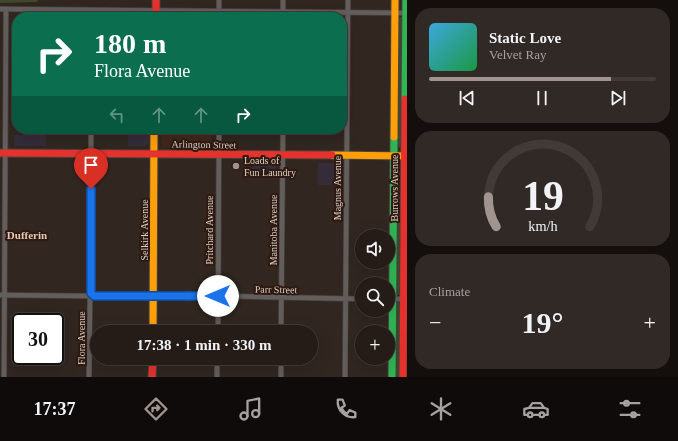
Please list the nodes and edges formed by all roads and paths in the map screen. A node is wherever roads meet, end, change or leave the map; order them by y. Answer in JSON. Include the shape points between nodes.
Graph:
{"nodes":[{"id":1,"x":156,"y":0,"type":"edge"},
{"id":2,"x":219,"y":0,"type":"edge"},
{"id":3,"x":284,"y":0,"type":"edge"},
{"id":4,"x":348,"y":0,"type":"edge"},
{"id":5,"x":395,"y":0,"type":"edge"},
{"id":6,"x":406,"y":0,"type":"edge"},
{"id":7,"x":0,"y":9,"type":"edge"},
{"id":8,"x":6,"y":9,"type":"junction"},
{"id":9,"x":92,"y":10,"type":"joint"},
{"id":10,"x":219,"y":11,"type":"junction"},
{"id":11,"x":124,"y":12,"type":"edge"},
{"id":12,"x":156,"y":12,"type":"edge"},
{"id":13,"x":198,"y":12,"type":"edge"},
{"id":14,"x":240,"y":12,"type":"edge"},
{"id":15,"x":283,"y":12,"type":"edge"},
{"id":16,"x":347,"y":13,"type":"joint"},
{"id":17,"x":394,"y":13,"type":"junction"},
{"id":18,"x":406,"y":13,"type":"edge"},
{"id":19,"x":91,"y":134,"type":"edge"},
{"id":20,"x":154,"y":134,"type":"edge"},
{"id":21,"x":219,"y":134,"type":"edge"},
{"id":22,"x":283,"y":134,"type":"edge"},
{"id":23,"x":346,"y":134,"type":"edge"},
{"id":24,"x":3,"y":153,"type":"edge"},
{"id":25,"x":91,"y":154,"type":"junction"},
{"id":26,"x":154,"y":154,"type":"junction"},
{"id":27,"x":219,"y":154,"type":"junction"},
{"id":28,"x":282,"y":155,"type":"junction"},
{"id":29,"x":346,"y":156,"type":"junction"},
{"id":30,"x":394,"y":156,"type":"junction"},
{"id":31,"x":406,"y":156,"type":"edge"},
{"id":32,"x":391,"y":277,"type":"edge"},
{"id":33,"x":2,"y":295,"type":"edge"},
{"id":34,"x":90,"y":296,"type":"junction"},
{"id":35,"x":153,"y":296,"type":"junction"},
{"id":36,"x":218,"y":296,"type":"junction"},
{"id":37,"x":281,"y":298,"type":"junction"},
{"id":38,"x":345,"y":299,"type":"junction"},
{"id":39,"x":355,"y":299,"type":"edge"},
{"id":40,"x":405,"y":299,"type":"edge"},
{"id":41,"x":390,"y":317,"type":"edge"},
{"id":42,"x":153,"y":325,"type":"edge"},
{"id":43,"x":218,"y":325,"type":"edge"},
{"id":44,"x":281,"y":325,"type":"edge"},
{"id":45,"x":153,"y":365,"type":"edge"},
{"id":46,"x":217,"y":365,"type":"edge"},
{"id":47,"x":281,"y":365,"type":"edge"},
{"id":48,"x":4,"y":377,"type":"edge"},
{"id":49,"x":90,"y":377,"type":"edge"},
{"id":50,"x":152,"y":377,"type":"edge"},
{"id":51,"x":217,"y":377,"type":"edge"},
{"id":52,"x":281,"y":377,"type":"edge"},
{"id":53,"x":345,"y":377,"type":"edge"},
{"id":54,"x":392,"y":377,"type":"edge"},
{"id":55,"x":403,"y":377,"type":"edge"}],
"edges":[{"from":1,"to":12,"type":"street"},
{"from":2,"to":10,"type":"street"},
{"from":3,"to":15,"type":"street"},
{"from":4,"to":16,"type":"street","name":"Magnus Avenue"},
{"from":5,"to":17,"type":"street","name":"Burrows Avenue"},
{"from":6,"to":18,"type":"street","name":"Burrows Avenue"},
{"from":7,"to":8,"type":"street"},
{"from":8,"to":9,"type":"street"},
{"from":8,"to":24,"type":"street"},
{"from":9,"to":11,"type":"street"},
{"from":10,"to":13,"type":"street"},
{"from":10,"to":14,"type":"street"},
{"from":16,"to":17,"type":"street"},
{"from":17,"to":18,"type":"street"},
{"from":17,"to":30,"type":"street","name":"Burrows Avenue"},
{"from":18,"to":31,"type":"street","name":"Burrows Avenue"},
{"from":19,"to":25,"type":"street","name":"Flora Avenue"},
{"from":20,"to":26,"type":"street","name":"Selkirk Avenue"},
{"from":21,"to":27,"type":"street","name":"Pritchard Avenue"},
{"from":22,"to":28,"type":"street","name":"Manitoba Avenue"},
{"from":23,"to":29,"type":"street","name":"Magnus Avenue"},
{"from":24,"to":25,"type":"street","name":"Arlington Street"},
{"from":24,"to":33,"type":"street"},
{"from":25,"to":26,"type":"street","name":"Arlington Street"},
{"from":25,"to":34,"type":"street","name":"Flora Avenue"},
{"from":26,"to":27,"type":"street","name":"Arlington Street"},
{"from":26,"to":35,"type":"street","name":"Selkirk Avenue"},
{"from":27,"to":28,"type":"street","name":"Arlington Street"},
{"from":27,"to":36,"type":"street","name":"Pritchard Avenue"},
{"from":28,"to":29,"type":"street","name":"Arlington Street"},
{"from":28,"to":37,"type":"street","name":"Manitoba Avenue"},
{"from":29,"to":30,"type":"street","name":"Arlington Street"},
{"from":29,"to":38,"type":"street","name":"Magnus Avenue"},
{"from":30,"to":31,"type":"street","name":"Arlington Street"},
{"from":30,"to":32,"type":"street","name":"Burrows Avenue"},
{"from":31,"to":40,"type":"street","name":"Burrows Avenue"},
{"from":33,"to":34,"type":"street","name":"Parr Street"},
{"from":33,"to":48,"type":"street"},
{"from":34,"to":35,"type":"street","name":"Parr Street"},
{"from":34,"to":49,"type":"street","name":"Flora Avenue"},
{"from":35,"to":36,"type":"street","name":"Parr Street"},
{"from":35,"to":42,"type":"street","name":"Selkirk Avenue"},
{"from":36,"to":37,"type":"street","name":"Parr Street"},
{"from":36,"to":43,"type":"street","name":"Pritchard Avenue"},
{"from":37,"to":38,"type":"street","name":"Parr Street"},
{"from":37,"to":44,"type":"street","name":"Manitoba Avenue"},
{"from":38,"to":39,"type":"street","name":"Parr Street"},
{"from":38,"to":53,"type":"street","name":"Magnus Avenue"},
{"from":40,"to":55,"type":"street","name":"Burrows Avenue"},
{"from":41,"to":54,"type":"street","name":"Burrows Avenue"},
{"from":45,"to":50,"type":"street"},
{"from":46,"to":51,"type":"street"},
{"from":47,"to":52,"type":"street"}]}
